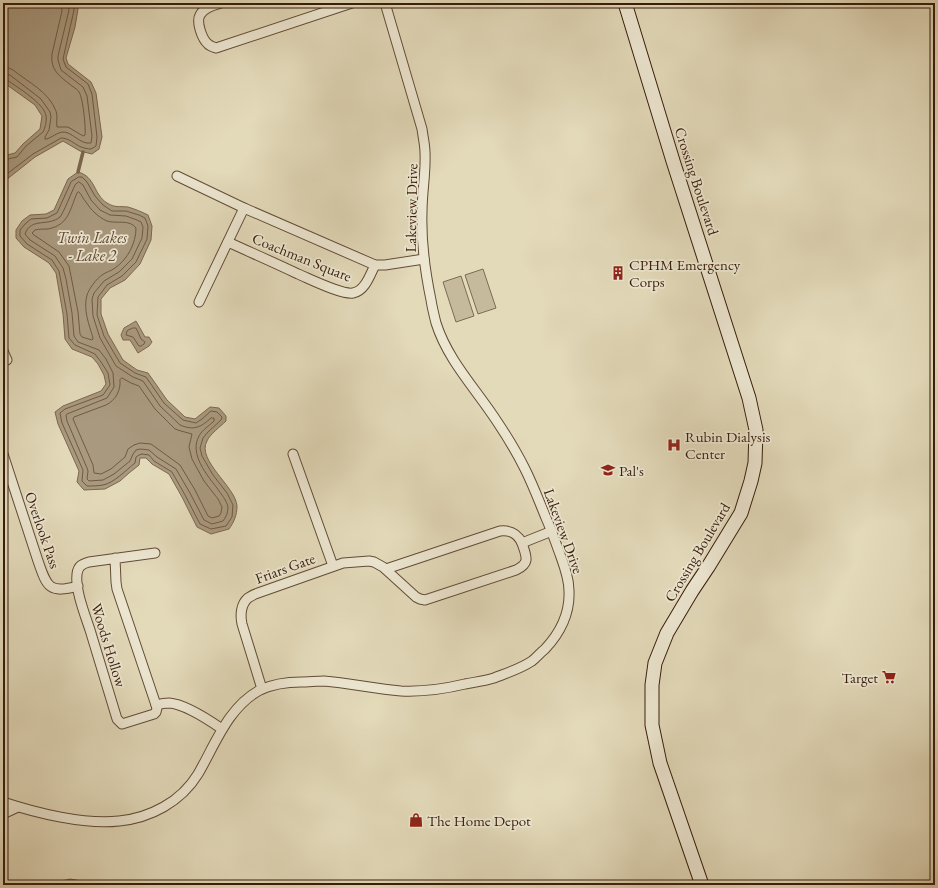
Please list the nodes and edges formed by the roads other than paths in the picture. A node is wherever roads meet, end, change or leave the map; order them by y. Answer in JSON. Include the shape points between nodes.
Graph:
{"nodes":[{"id":1,"x":221,"y":3,"type":"edge"},
{"id":2,"x":352,"y":3,"type":"edge"},
{"id":3,"x":384,"y":3,"type":"edge"},
{"id":4,"x":625,"y":3,"type":"edge"},
{"id":5,"x":338,"y":5,"type":"edge"},
{"id":6,"x":177,"y":176,"type":"dead end"},
{"id":7,"x":244,"y":208,"type":"junction"},
{"id":8,"x":228,"y":242,"type":"junction"},
{"id":9,"x":424,"y":259,"type":"junction"},
{"id":10,"x":375,"y":265,"type":"junction"},
{"id":11,"x":199,"y":302,"type":"dead end"},
{"id":12,"x":3,"y":351,"type":"edge"},
{"id":13,"x":7,"y":360,"type":"dead end"},
{"id":14,"x":3,"y":454,"type":"edge"},
{"id":15,"x":293,"y":454,"type":"dead end"},
{"id":16,"x":552,"y":531,"type":"junction"},
{"id":17,"x":522,"y":542,"type":"junction"},
{"id":18,"x":156,"y":553,"type":"dead end"},
{"id":19,"x":115,"y":558,"type":"junction"},
{"id":20,"x":333,"y":566,"type":"junction"},
{"id":21,"x":386,"y":569,"type":"junction"},
{"id":22,"x":78,"y":586,"type":"junction"},
{"id":23,"x":262,"y":689,"type":"junction"},
{"id":24,"x":156,"y":705,"type":"junction"},
{"id":25,"x":222,"y":729,"type":"junction"},
{"id":26,"x":3,"y":802,"type":"edge"},
{"id":27,"x":18,"y":807,"type":"junction"},
{"id":28,"x":3,"y":814,"type":"edge"},
{"id":29,"x":702,"y":885,"type":"edge"}],
"edges":[{"from":1,"to":5,"type":"street","via":[[204,10],[198,20],[207,44],[216,48]]},
{"from":2,"to":5,"type":"street"},
{"from":3,"to":9,"type":"street","name":"Lakeview Drive","via":[[426,149],[422,214]]},
{"from":4,"to":29,"type":"street","name":"Crossing Boulevard","via":[[749,398],[756,430],[755,463],[742,513],[667,633],[655,663],[652,686],[652,725],[660,763]]},
{"from":6,"to":7,"type":"street","name":"Coachman Square"},
{"from":7,"to":8,"type":"street","name":"Coachman Square"},
{"from":7,"to":10,"type":"street","name":"Coachman Square"},
{"from":8,"to":10,"type":"street","name":"Coachman Square","via":[[345,293],[354,293],[361,289]]},
{"from":8,"to":11,"type":"street","name":"Coachman Square"},
{"from":9,"to":10,"type":"street","name":"Coachman Square"},
{"from":9,"to":16,"type":"street","name":"Lakeview Drive","via":[[436,322],[447,349],[510,442],[525,468]]},
{"from":12,"to":13,"type":"street"},
{"from":14,"to":22,"type":"street","name":"Overlook Pass","via":[[44,578],[56,589],[65,590]]},
{"from":15,"to":20,"type":"street","name":"Friars Gate"},
{"from":16,"to":17,"type":"street"},
{"from":16,"to":23,"type":"street","name":"Lakeview Drive","via":[[568,576],[570,593],[566,617],[554,640],[533,660],[514,671],[488,680],[446,689],[421,691],[401,691],[324,681],[276,684]]},
{"from":17,"to":21,"type":"street","via":[[511,531],[500,531]]},
{"from":17,"to":21,"type":"street","name":"Friars Gate","via":[[527,560],[522,568],[425,600],[416,597]]},
{"from":18,"to":19,"type":"street","name":"Woods Hollow"},
{"from":19,"to":22,"type":"street","name":"Woods Hollow","via":[[80,565],[77,574]]},
{"from":19,"to":24,"type":"street","name":"Woods Hollow","via":[[117,589]]},
{"from":20,"to":21,"type":"street","name":"Friars Gate","via":[[369,561]]},
{"from":20,"to":23,"type":"street","name":"Friars Gate","via":[[258,593],[246,601],[240,617]]},
{"from":22,"to":24,"type":"street","name":"Woods Hollow","via":[[118,720],[124,724],[152,715],[156,712]]},
{"from":23,"to":25,"type":"street","name":"Lakeview Drive","via":[[237,709]]},
{"from":24,"to":25,"type":"street","via":[[179,705]]},
{"from":25,"to":27,"type":"street","name":"Lakeview Drive","via":[[187,789],[156,812],[135,819],[92,821]]},
{"from":26,"to":27,"type":"street","name":"Lakeview Drive"},
{"from":27,"to":28,"type":"street"}]}
